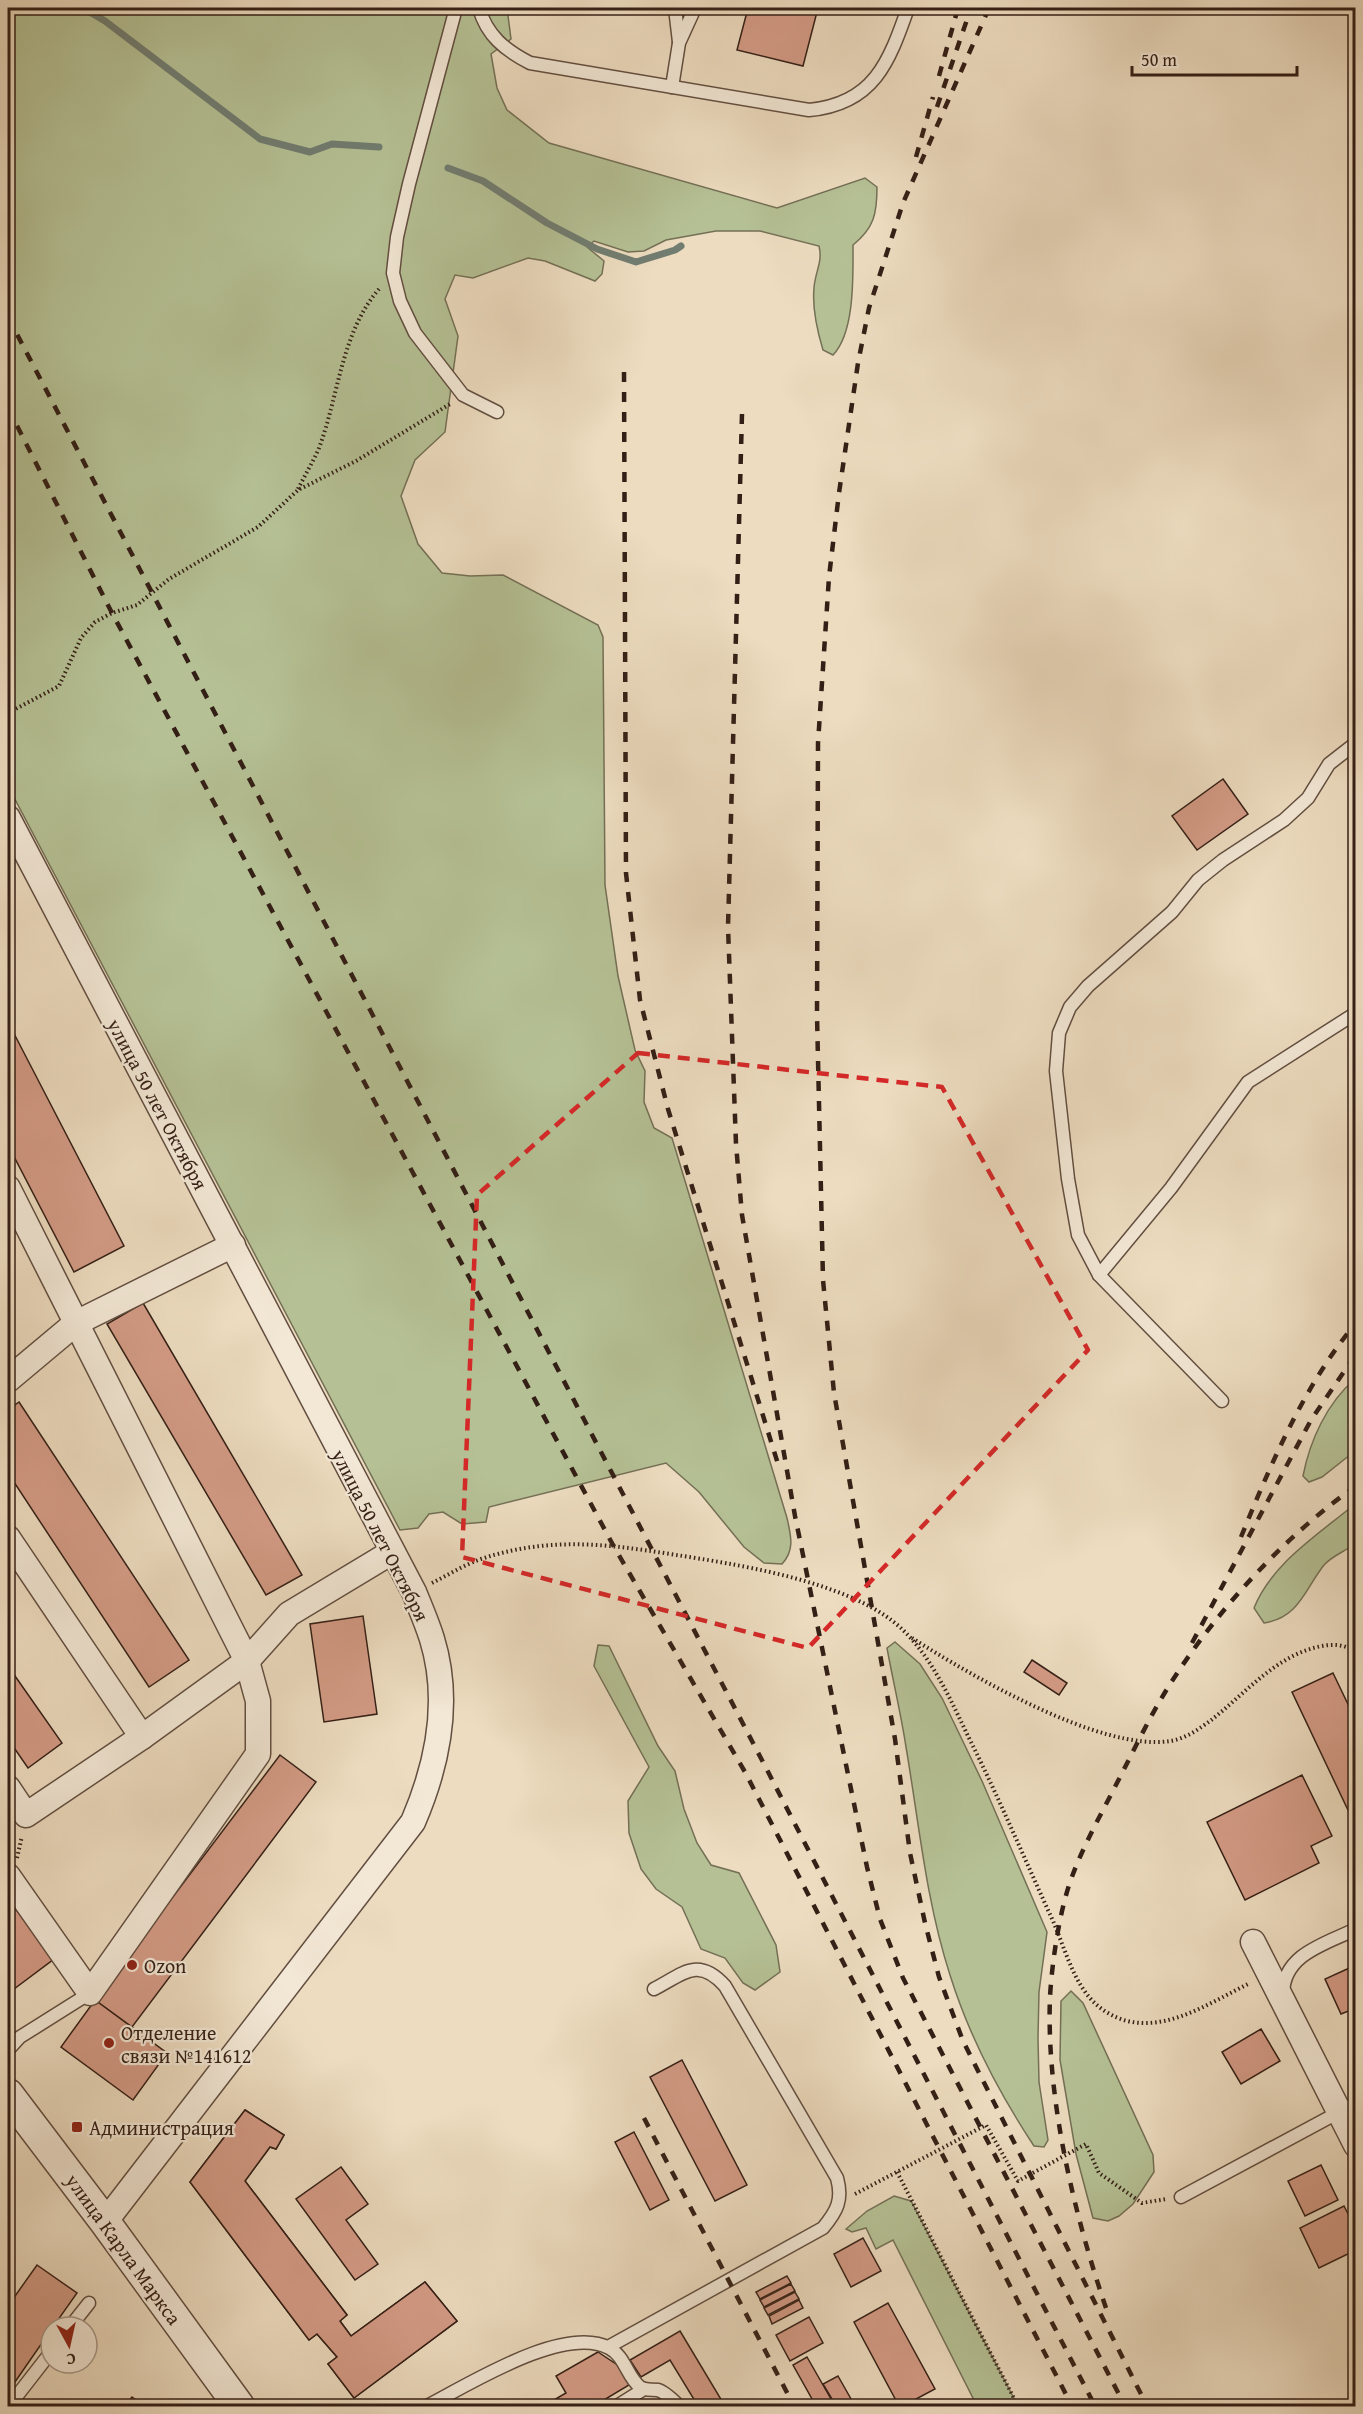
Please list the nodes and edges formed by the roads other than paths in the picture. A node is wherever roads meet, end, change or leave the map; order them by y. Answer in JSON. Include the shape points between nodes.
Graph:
{"nodes":[{"id":1,"x":456,"y":8,"type":"edge"},
{"id":2,"x":479,"y":8,"type":"edge"},
{"id":3,"x":675,"y":8,"type":"edge"},
{"id":4,"x":695,"y":8,"type":"edge"},
{"id":5,"x":908,"y":8,"type":"edge"},
{"id":6,"x":679,"y":43,"type":"junction"},
{"id":7,"x":672,"y":87,"type":"junction"},
{"id":8,"x":497,"y":412,"type":"dead end"},
{"id":9,"x":1356,"y":743,"type":"edge"},
{"id":10,"x":8,"y":818,"type":"edge"},
{"id":11,"x":1356,"y":1013,"type":"edge"},
{"id":12,"x":8,"y":1188,"type":"edge"},
{"id":13,"x":233,"y":1245,"type":"junction"},
{"id":14,"x":1099,"y":1275,"type":"junction"},
{"id":15,"x":76,"y":1323,"type":"junction"},
{"id":16,"x":8,"y":1380,"type":"edge"},
{"id":17,"x":1222,"y":1401,"type":"dead end"},
{"id":18,"x":8,"y":1538,"type":"edge"},
{"id":19,"x":392,"y":1552,"type":"junction"},
{"id":20,"x":247,"y":1661,"type":"junction"},
{"id":21,"x":142,"y":1737,"type":"junction"},
{"id":22,"x":8,"y":1788,"type":"edge"},
{"id":23,"x":10,"y":1879,"type":"edge"},
{"id":24,"x":1356,"y":1929,"type":"edge"},
{"id":25,"x":1253,"y":1942,"type":"dead end"},
{"id":26,"x":654,"y":1989,"type":"dead end"},
{"id":27,"x":90,"y":1993,"type":"junction"},
{"id":28,"x":1283,"y":2001,"type":"junction"},
{"id":29,"x":8,"y":2050,"type":"edge"},
{"id":30,"x":8,"y":2094,"type":"edge"},
{"id":31,"x":1347,"y":2108,"type":"edge"},
{"id":32,"x":1356,"y":2145,"type":"edge"},
{"id":33,"x":1181,"y":2197,"type":"road end"},
{"id":34,"x":105,"y":2222,"type":"junction"},
{"id":35,"x":89,"y":2303,"type":"dead end"},
{"id":36,"x":80,"y":2315,"type":"edge"},
{"id":37,"x":608,"y":2348,"type":"junction"},
{"id":38,"x":39,"y":2367,"type":"edge"},
{"id":39,"x":645,"y":2389,"type":"junction"},
{"id":40,"x":9,"y":2406,"type":"edge"},
{"id":41,"x":239,"y":2406,"type":"edge"},
{"id":42,"x":427,"y":2406,"type":"edge"},
{"id":43,"x":616,"y":2406,"type":"edge"},
{"id":44,"x":679,"y":2406,"type":"edge"}],
"edges":[{"from":1,"to":8,"type":"lane","via":[[406,194],[393,273],[400,301],[415,333],[463,394]]},
{"from":2,"to":7,"type":"lane","via":[[492,37],[530,63]]},
{"from":3,"to":6,"type":"lane"},
{"from":4,"to":6,"type":"lane"},
{"from":5,"to":7,"type":"lane","via":[[883,68],[856,94],[827,108],[809,110]]},
{"from":6,"to":7,"type":"lane"},
{"from":9,"to":14,"type":"lane","via":[[1329,764],[1308,798],[1284,820],[1198,880],[1172,912],[1088,986],[1070,1007],[1059,1033],[1056,1071],[1061,1122],[1078,1235]]},
{"from":10,"to":13,"type":"street","name":"улица 50 лет Октября"},
{"from":11,"to":14,"type":"lane","via":[[1248,1082],[1171,1188]]},
{"from":12,"to":15,"type":"street"},
{"from":13,"to":15,"type":"street"},
{"from":13,"to":19,"type":"street","name":"улица 50 лет Октября"},
{"from":14,"to":17,"type":"lane"},
{"from":15,"to":16,"type":"street"},
{"from":15,"to":20,"type":"street"},
{"from":18,"to":21,"type":"street"},
{"from":19,"to":20,"type":"street","via":[[290,1614]]},
{"from":19,"to":34,"type":"street","name":"улица 50 лет Октября","via":[[414,1592],[432,1639],[442,1696],[435,1762],[413,1822]]},
{"from":20,"to":21,"type":"street"},
{"from":20,"to":27,"type":"street","via":[[258,1701],[258,1754]]},
{"from":21,"to":22,"type":"street","via":[[26,1815]]},
{"from":23,"to":27,"type":"street"},
{"from":24,"to":28,"type":"lane","via":[[1303,1955],[1289,1967]]},
{"from":25,"to":28,"type":"street"},
{"from":26,"to":37,"type":"lane","via":[[689,1970],[704,1969],[714,1974],[837,2178],[840,2200],[836,2213],[823,2228]]},
{"from":27,"to":29,"type":"lane","via":[[20,2037]]},
{"from":28,"to":31,"type":"street"},
{"from":30,"to":34,"type":"street","name":"улица Карла Маркса"},
{"from":31,"to":32,"type":"street"},
{"from":31,"to":33,"type":"lane"},
{"from":34,"to":41,"type":"street","name":"улица Карла Маркса"},
{"from":35,"to":36,"type":"lane"},
{"from":37,"to":39,"type":"lane","via":[[618,2354],[638,2386]]},
{"from":37,"to":42,"type":"lane","via":[[593,2343],[575,2344],[526,2355]]},
{"from":38,"to":40,"type":"lane"},
{"from":39,"to":43,"type":"lane"},
{"from":39,"to":44,"type":"lane","via":[[660,2390]]}]}
